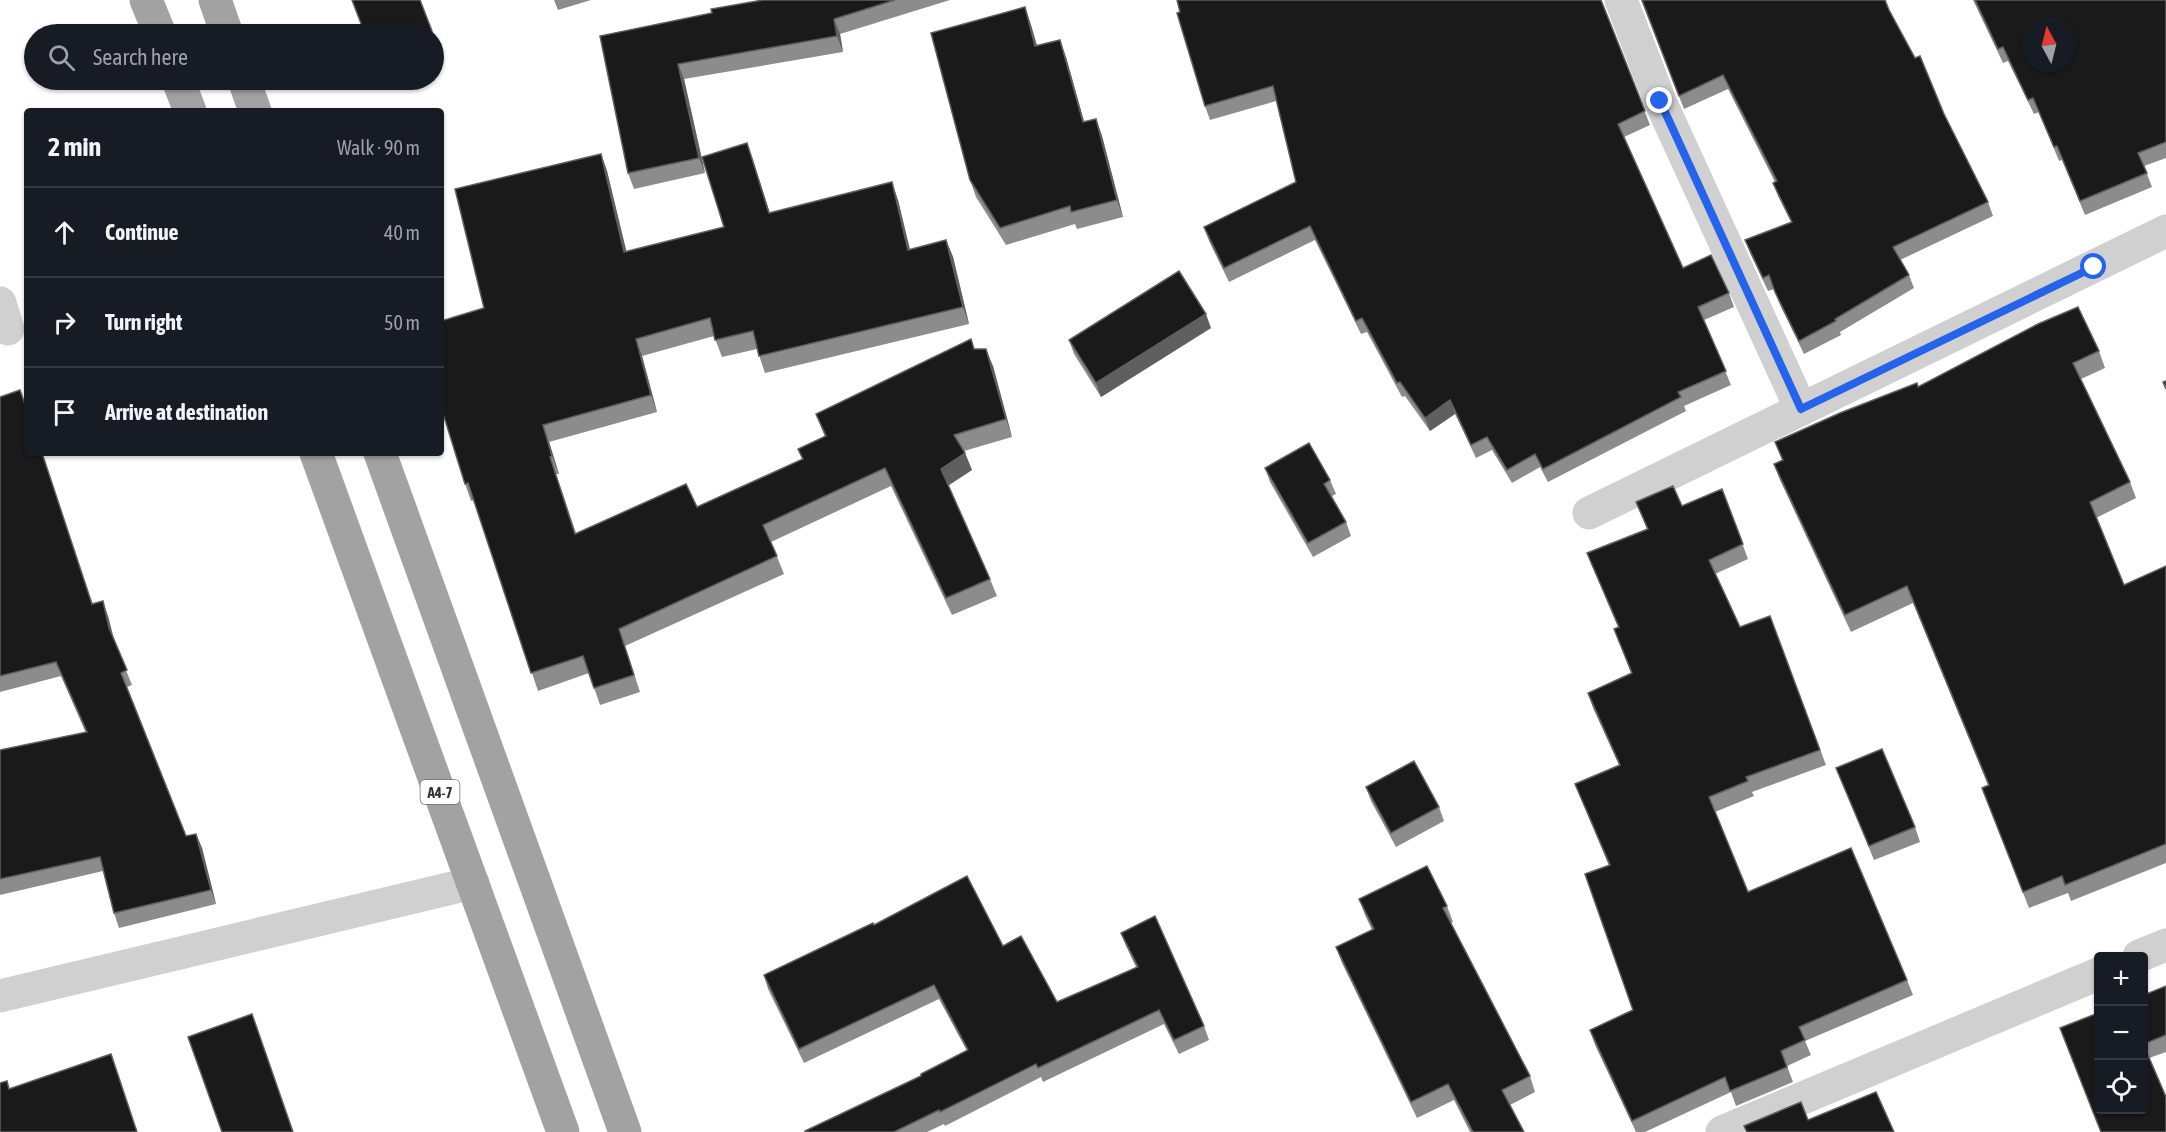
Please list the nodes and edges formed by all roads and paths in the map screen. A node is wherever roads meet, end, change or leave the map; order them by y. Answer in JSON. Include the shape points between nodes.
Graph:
{"nodes":[{"id":1,"x":146,"y":0,"type":"edge"},
{"id":2,"x":1621,"y":0,"type":"edge"},
{"id":3,"x":156,"y":24,"type":"edge"},
{"id":4,"x":182,"y":90,"type":"edge"},
{"id":5,"x":248,"y":90,"type":"edge"},
{"id":6,"x":189,"y":108,"type":"edge"},
{"id":7,"x":254,"y":108,"type":"edge"},
{"id":8,"x":2166,"y":231,"type":"edge"},
{"id":9,"x":1801,"y":409,"type":"junction"},
{"id":10,"x":317,"y":456,"type":"edge"},
{"id":11,"x":381,"y":456,"type":"edge"},
{"id":12,"x":1589,"y":513,"type":"dead end"},
{"id":13,"x":473,"y":883,"type":"junction"},
{"id":14,"x":2166,"y":945,"type":"edge"},
{"id":15,"x":2148,"y":953,"type":"edge"},
{"id":16,"x":2094,"y":976,"type":"edge"},
{"id":17,"x":0,"y":996,"type":"edge"},
{"id":18,"x":563,"y":1132,"type":"edge"},
{"id":19,"x":625,"y":1132,"type":"edge"},
{"id":20,"x":1722,"y":1132,"type":"edge"}],
"edges":[{"from":1,"to":3,"type":"highway"},
{"from":2,"to":9,"type":"street","via":[[1660,101]]},
{"from":4,"to":6,"type":"highway"},
{"from":5,"to":7,"type":"highway"},
{"from":8,"to":9,"type":"street"},
{"from":9,"to":12,"type":"street"},
{"from":10,"to":13,"type":"highway","number":"A4-7"},
{"from":11,"to":19,"type":"highway"},
{"from":13,"to":17,"type":"street"},
{"from":13,"to":18,"type":"highway","number":"A4-7"},
{"from":14,"to":15,"type":"street"},
{"from":16,"to":20,"type":"street"}]}
